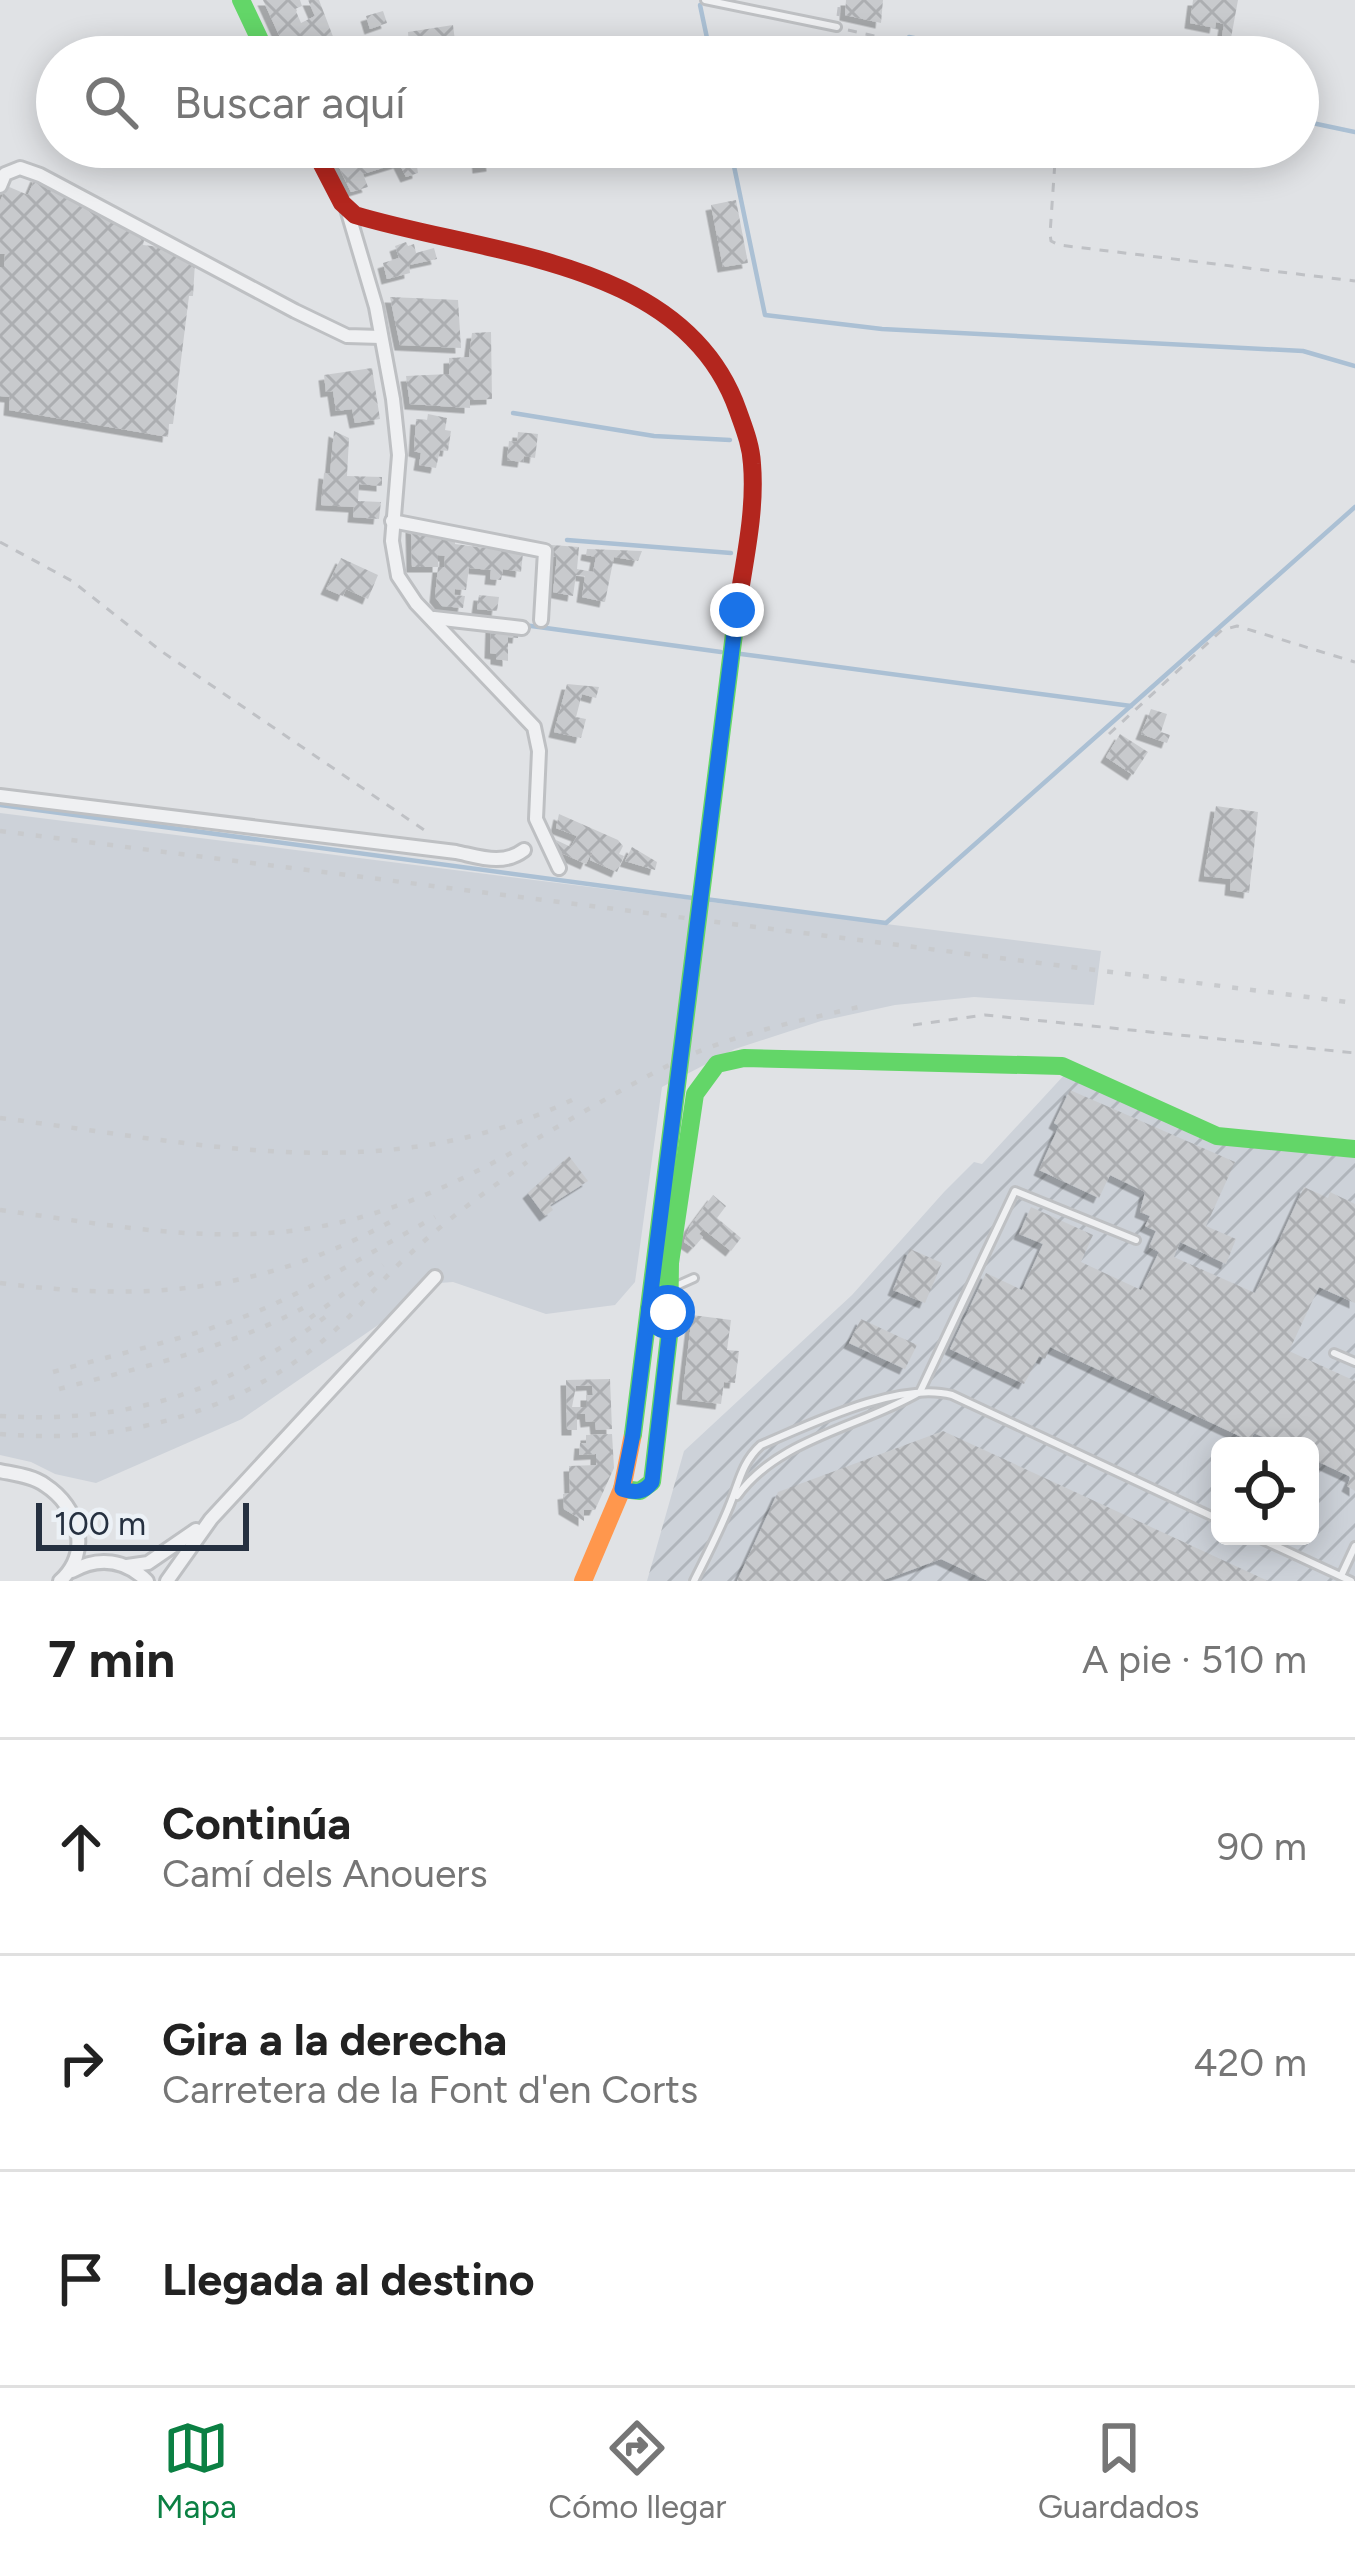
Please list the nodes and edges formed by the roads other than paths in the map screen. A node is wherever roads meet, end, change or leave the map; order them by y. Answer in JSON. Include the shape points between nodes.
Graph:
{"nodes":[{"id":1,"x":241,"y":0,"type":"edge"},
{"id":2,"x":705,"y":0,"type":"edge"},
{"id":3,"x":838,"y":27,"type":"road end"},
{"id":4,"x":258,"y":36,"type":"edge"},
{"id":5,"x":324,"y":168,"type":"edge"},
{"id":6,"x":0,"y":186,"type":"edge"},
{"id":7,"x":346,"y":208,"type":"junction"},
{"id":8,"x":381,"y":337,"type":"junction"},
{"id":9,"x":392,"y":521,"type":"junction"},
{"id":10,"x":433,"y":618,"type":"junction"},
{"id":11,"x":541,"y":620,"type":"dead end"},
{"id":12,"x":522,"y":628,"type":"dead end"},
{"id":13,"x":0,"y":796,"type":"edge"},
{"id":14,"x":524,"y":850,"type":"dead end"},
{"id":15,"x":559,"y":868,"type":"dead end"},
{"id":16,"x":1355,"y":1149,"type":"edge"},
{"id":17,"x":1136,"y":1240,"type":"dead end"},
{"id":18,"x":435,"y":1277,"type":"dead end"},
{"id":19,"x":694,"y":1278,"type":"dead end"},
{"id":20,"x":668,"y":1291,"type":"junction"},
{"id":21,"x":1334,"y":1353,"type":"dead end"},
{"id":22,"x":1355,"y":1363,"type":"edge"},
{"id":23,"x":920,"y":1392,"type":"junction"},
{"id":24,"x":0,"y":1471,"type":"edge"},
{"id":25,"x":622,"y":1489,"type":"junction"},
{"id":26,"x":731,"y":1503,"type":"junction"},
{"id":27,"x":1211,"y":1516,"type":"edge"},
{"id":28,"x":211,"y":1519,"type":"junction"},
{"id":29,"x":1274,"y":1545,"type":"edge"},
{"id":30,"x":1355,"y":1546,"type":"edge"},
{"id":31,"x":127,"y":1566,"type":"junction"},
{"id":32,"x":1341,"y":1576,"type":"junction"},
{"id":33,"x":63,"y":1579,"type":"edge"},
{"id":34,"x":147,"y":1581,"type":"edge"},
{"id":35,"x":167,"y":1581,"type":"edge"},
{"id":36,"x":583,"y":1581,"type":"edge"},
{"id":37,"x":694,"y":1581,"type":"edge"},
{"id":38,"x":1351,"y":1581,"type":"edge"}],
"edges":[{"from":1,"to":4,"type":"street"},
{"from":2,"to":3,"type":"lane"},
{"from":5,"to":7,"type":"street"},
{"from":6,"to":8,"type":"street","via":[[20,168],[40,175],[347,336]]},
{"from":7,"to":8,"type":"street"},
{"from":7,"to":25,"type":"street","bridge":true,"via":[[610,280],[662,308],[710,349],[751,447],[737,610]]},
{"from":8,"to":9,"type":"street","via":[[399,455]]},
{"from":9,"to":10,"type":"street","via":[[398,576]]},
{"from":9,"to":11,"type":"street","via":[[545,551]]},
{"from":10,"to":12,"type":"street"},
{"from":10,"to":15,"type":"street","via":[[534,727],[536,819]]},
{"from":13,"to":14,"type":"street","via":[[495,860]]},
{"from":16,"to":20,"type":"street","via":[[1217,1136],[1062,1066],[729,1060],[707,1073],[695,1094]]},
{"from":17,"to":23,"type":"lane","via":[[1015,1191]]},
{"from":18,"to":28,"type":"street"},
{"from":19,"to":20,"type":"lane"},
{"from":20,"to":25,"type":"street","via":[[652,1482],[640,1491]]},
{"from":21,"to":22,"type":"lane"},
{"from":23,"to":26,"type":"lane","via":[[776,1459]]},
{"from":23,"to":26,"type":"lane","via":[[760,1445]]},
{"from":23,"to":27,"type":"lane","via":[[952,1395]]},
{"from":24,"to":33,"type":"street","via":[[44,1483],[63,1501],[80,1533],[77,1562]]},
{"from":25,"to":36,"type":"street"},
{"from":26,"to":37,"type":"lane"},
{"from":28,"to":31,"type":"street","via":[[167,1553]]},
{"from":28,"to":35,"type":"street"},
{"from":29,"to":32,"type":"lane"},
{"from":30,"to":32,"type":"lane"},
{"from":31,"to":33,"type":"street","via":[[95,1562]]},
{"from":31,"to":34,"type":"street"},
{"from":32,"to":38,"type":"lane"}]}
